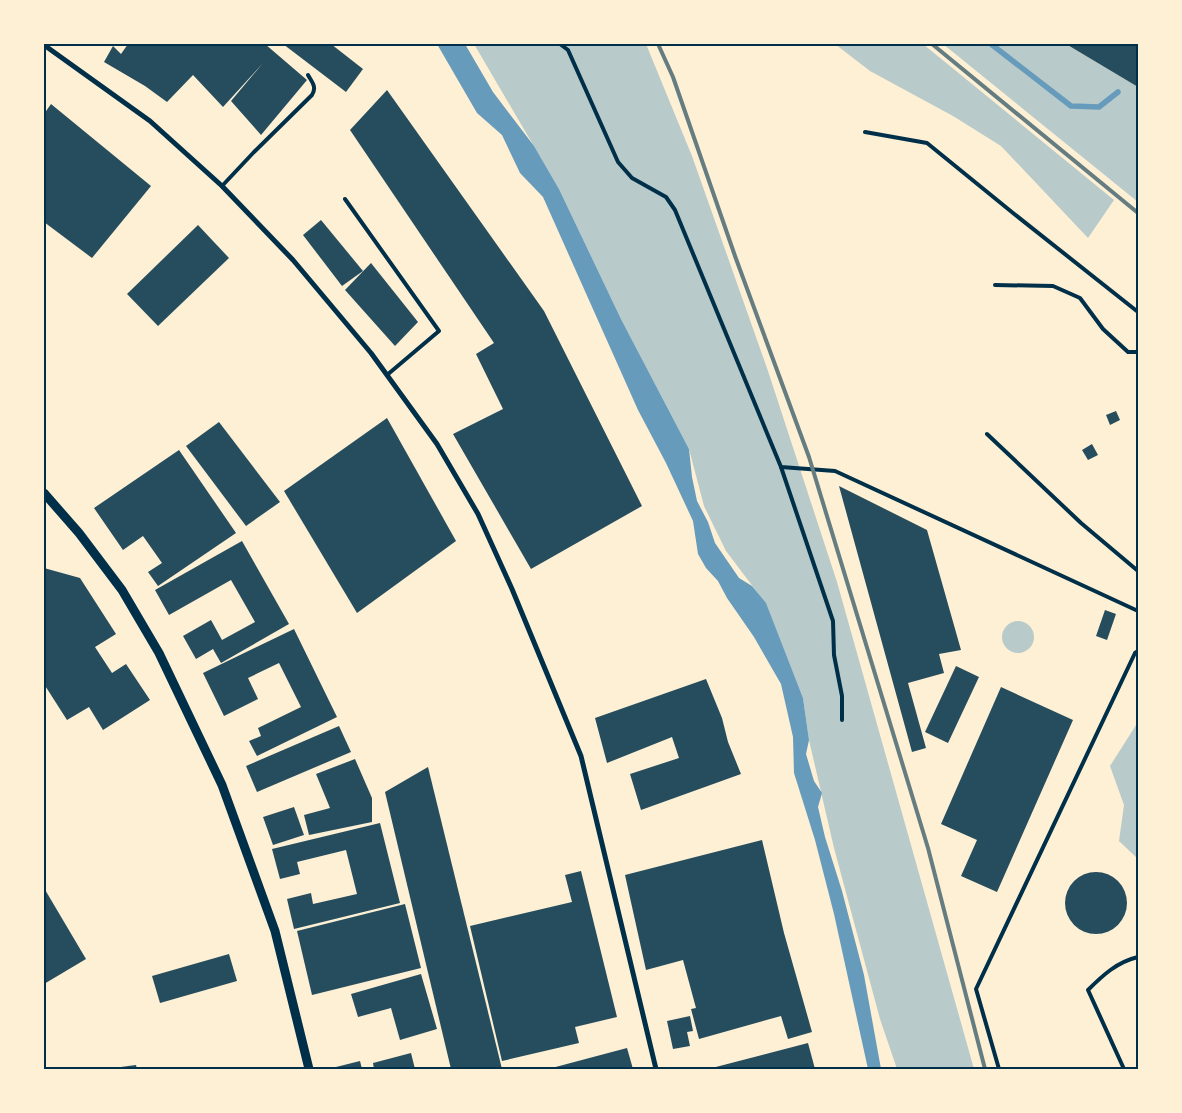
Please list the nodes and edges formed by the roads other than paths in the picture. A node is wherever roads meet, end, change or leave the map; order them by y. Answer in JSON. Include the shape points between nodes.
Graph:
{"nodes":[{"id":1,"x":560,"y":44,"type":"edge"},
{"id":2,"x":44,"y":45,"type":"edge"},
{"id":3,"x":308,"y":75,"type":"dead end"},
{"id":4,"x":865,"y":132,"type":"dead end"},
{"id":5,"x":222,"y":186,"type":"junction"},
{"id":6,"x":345,"y":199,"type":"dead end"},
{"id":7,"x":995,"y":285,"type":"dead end"},
{"id":8,"x":1138,"y":312,"type":"edge"},
{"id":9,"x":1138,"y":352,"type":"edge"},
{"id":10,"x":387,"y":375,"type":"junction"},
{"id":11,"x":988,"y":434,"type":"dead end"},
{"id":12,"x":781,"y":467,"type":"junction"},
{"id":13,"x":44,"y":493,"type":"edge"},
{"id":14,"x":1138,"y":570,"type":"edge"},
{"id":15,"x":1138,"y":611,"type":"edge"},
{"id":16,"x":1138,"y":651,"type":"edge"},
{"id":17,"x":842,"y":720,"type":"dead end"},
{"id":18,"x":1138,"y":957,"type":"edge"},
{"id":19,"x":309,"y":1069,"type":"edge"},
{"id":20,"x":656,"y":1069,"type":"edge"},
{"id":21,"x":999,"y":1069,"type":"edge"},
{"id":22,"x":1124,"y":1069,"type":"edge"}],
"edges":[{"from":1,"to":12,"type":"lane","via":[[568,50],[618,162],[632,178],[666,197],[676,210]]},
{"from":2,"to":5,"type":"street","via":[[150,122]]},
{"from":3,"to":5,"type":"lane","via":[[315,91]]},
{"from":4,"to":8,"type":"lane","via":[[927,143]]},
{"from":5,"to":10,"type":"street","via":[[293,260]]},
{"from":6,"to":10,"type":"lane","via":[[439,331]]},
{"from":7,"to":9,"type":"lane","via":[[1054,286],[1080,298],[1103,329],[1128,352]]},
{"from":10,"to":20,"type":"street","via":[[437,444],[478,514],[581,756]]},
{"from":11,"to":14,"type":"lane","via":[[1081,523]]},
{"from":12,"to":15,"type":"lane","via":[[835,471]]},
{"from":12,"to":17,"type":"lane","via":[[833,621]]},
{"from":13,"to":19,"type":"street","via":[[122,590],[159,653],[222,785],[275,931]]},
{"from":16,"to":21,"type":"lane","via":[[976,989]]},
{"from":18,"to":22,"type":"lane","via":[[1109,970],[1088,990]]}]}
